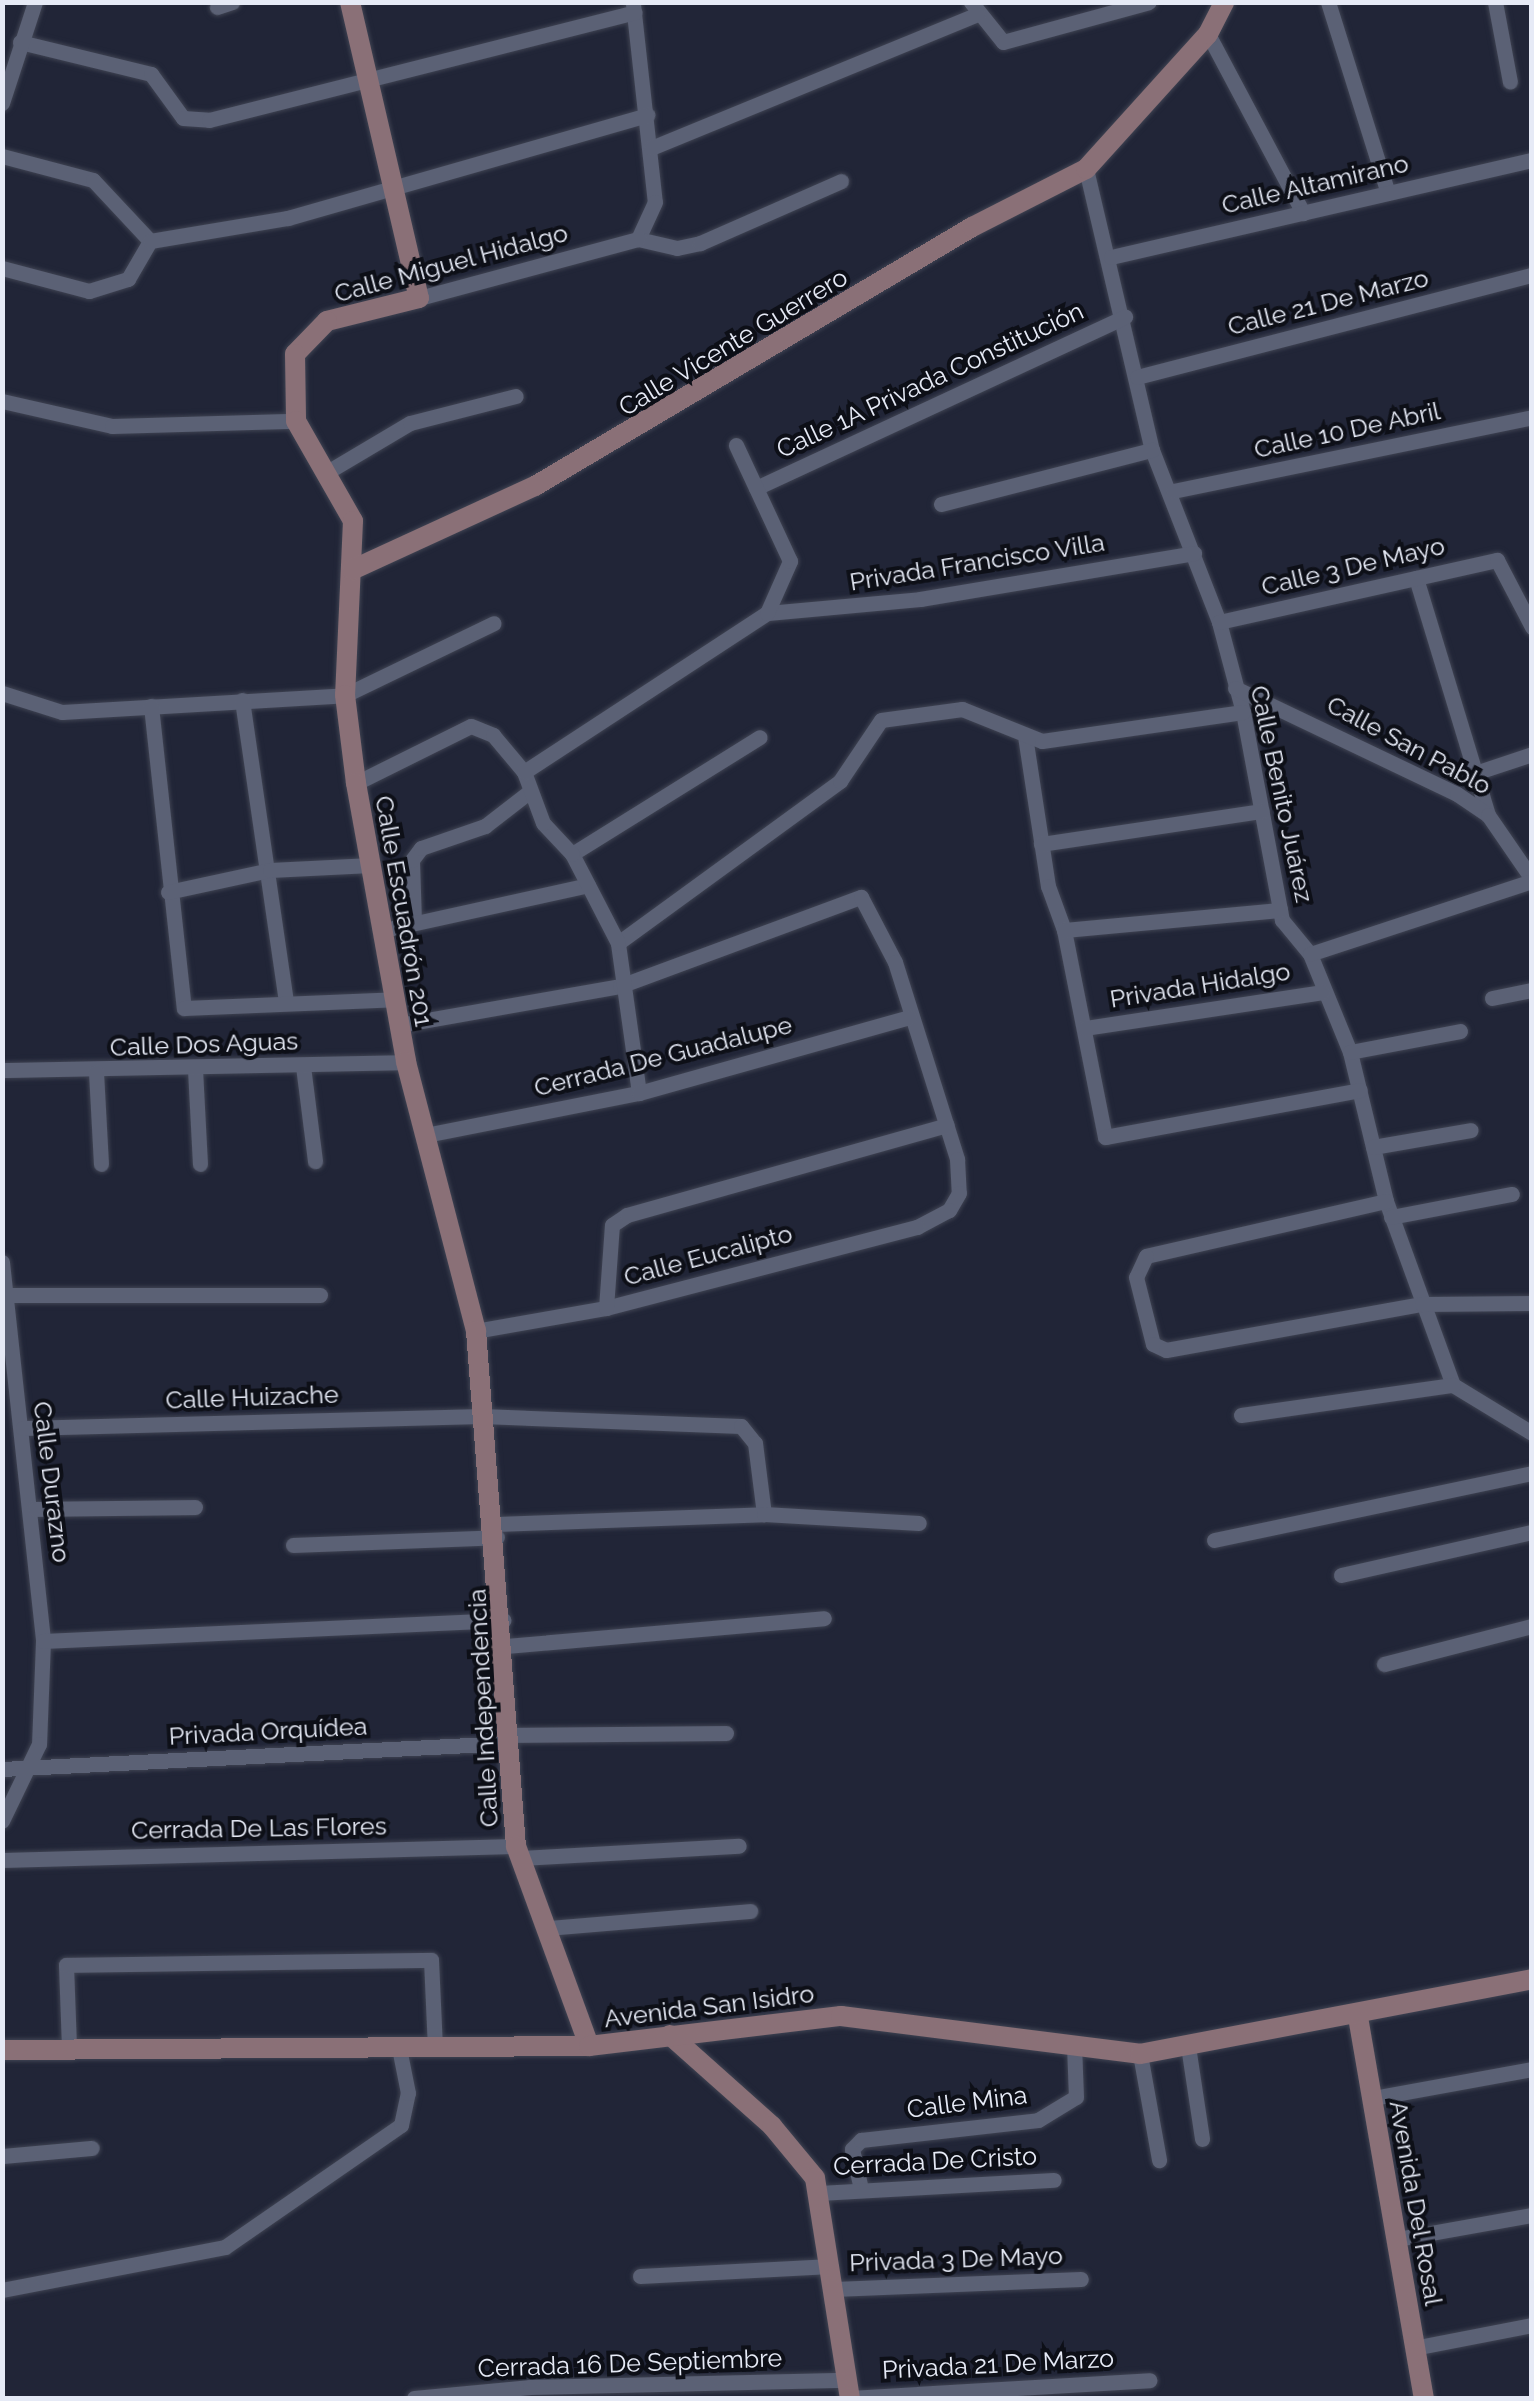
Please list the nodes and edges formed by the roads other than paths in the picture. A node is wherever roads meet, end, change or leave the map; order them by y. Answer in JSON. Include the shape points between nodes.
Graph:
{"nodes":[{"id":1,"x":35,"y":2,"type":"edge"},
{"id":2,"x":350,"y":2,"type":"edge"},
{"id":3,"x":1149,"y":2,"type":"edge"},
{"id":4,"x":1224,"y":2,"type":"edge"},
{"id":5,"x":1328,"y":2,"type":"edge"},
{"id":6,"x":1496,"y":2,"type":"edge"},
{"id":7,"x":634,"y":7,"type":"edge"},
{"id":8,"x":1114,"y":7,"type":"edge"},
{"id":9,"x":974,"y":8,"type":"edge"},
{"id":10,"x":1208,"y":34,"type":"junction"},
{"id":11,"x":20,"y":42,"type":"junction"},
{"id":12,"x":368,"y":82,"type":"junction"},
{"id":13,"x":1510,"y":82,"type":"dead end"},
{"id":14,"x":2,"y":103,"type":"edge"},
{"id":15,"x":648,"y":115,"type":"junction"},
{"id":16,"x":651,"y":148,"type":"junction"},
{"id":17,"x":2,"y":156,"type":"edge"},
{"id":18,"x":1532,"y":160,"type":"edge"},
{"id":19,"x":1086,"y":169,"type":"junction"},
{"id":20,"x":841,"y":181,"type":"dead end"},
{"id":21,"x":391,"y":189,"type":"junction"},
{"id":22,"x":1388,"y":193,"type":"junction"},
{"id":23,"x":1303,"y":212,"type":"junction"},
{"id":24,"x":638,"y":239,"type":"junction"},
{"id":25,"x":150,"y":241,"type":"junction"},
{"id":26,"x":1111,"y":257,"type":"junction"},
{"id":27,"x":2,"y":268,"type":"edge"},
{"id":28,"x":1532,"y":275,"type":"edge"},
{"id":29,"x":419,"y":298,"type":"junction"},
{"id":30,"x":1125,"y":317,"type":"junction"},
{"id":31,"x":1137,"y":376,"type":"junction"},
{"id":32,"x":516,"y":396,"type":"dead end"},
{"id":33,"x":2,"y":401,"type":"edge"},
{"id":34,"x":1532,"y":418,"type":"edge"},
{"id":35,"x":296,"y":422,"type":"junction"},
{"id":36,"x":736,"y":445,"type":"dead end"},
{"id":37,"x":1152,"y":450,"type":"junction"},
{"id":38,"x":329,"y":471,"type":"junction"},
{"id":39,"x":756,"y":488,"type":"junction"},
{"id":40,"x":1173,"y":491,"type":"junction"},
{"id":41,"x":941,"y":504,"type":"dead end"},
{"id":42,"x":1194,"y":553,"type":"junction"},
{"id":43,"x":352,"y":570,"type":"junction"},
{"id":44,"x":1416,"y":578,"type":"junction"},
{"id":45,"x":767,"y":613,"type":"junction"},
{"id":46,"x":1219,"y":622,"type":"junction"},
{"id":47,"x":494,"y":623,"type":"dead end"},
{"id":48,"x":1532,"y":626,"type":"edge"},
{"id":49,"x":1235,"y":688,"type":"junction"},
{"id":50,"x":2,"y":693,"type":"edge"},
{"id":51,"x":345,"y":695,"type":"junction"},
{"id":52,"x":242,"y":700,"type":"junction"},
{"id":53,"x":151,"y":706,"type":"junction"},
{"id":54,"x":1243,"y":712,"type":"junction"},
{"id":55,"x":1025,"y":736,"type":"junction"},
{"id":56,"x":760,"y":737,"type":"dead end"},
{"id":57,"x":1532,"y":754,"type":"edge"},
{"id":58,"x":524,"y":772,"type":"junction"},
{"id":59,"x":1476,"y":773,"type":"junction"},
{"id":60,"x":356,"y":783,"type":"junction"},
{"id":61,"x":529,"y":792,"type":"junction"},
{"id":62,"x":1262,"y":812,"type":"junction"},
{"id":63,"x":1488,"y":815,"type":"junction"},
{"id":64,"x":1042,"y":844,"type":"junction"},
{"id":65,"x":572,"y":854,"type":"junction"},
{"id":66,"x":371,"y":866,"type":"junction"},
{"id":67,"x":270,"y":870,"type":"junction"},
{"id":68,"x":1532,"y":880,"type":"edge"},
{"id":69,"x":588,"y":885,"type":"junction"},
{"id":70,"x":168,"y":892,"type":"junction"},
{"id":71,"x":1280,"y":910,"type":"junction"},
{"id":72,"x":414,"y":921,"type":"junction"},
{"id":73,"x":384,"y":930,"type":"junction"},
{"id":74,"x":1064,"y":930,"type":"junction"},
{"id":75,"x":618,"y":944,"type":"junction"},
{"id":76,"x":1310,"y":954,"type":"junction"},
{"id":77,"x":620,"y":986,"type":"junction"},
{"id":78,"x":1532,"y":990,"type":"edge"},
{"id":79,"x":1322,"y":992,"type":"junction"},
{"id":80,"x":1492,"y":998,"type":"dead end"},
{"id":81,"x":395,"y":1000,"type":"junction"},
{"id":82,"x":286,"y":1003,"type":"junction"},
{"id":83,"x":910,"y":1017,"type":"junction"},
{"id":84,"x":399,"y":1025,"type":"junction"},
{"id":85,"x":1084,"y":1028,"type":"junction"},
{"id":86,"x":1460,"y":1031,"type":"dead end"},
{"id":87,"x":1350,"y":1052,"type":"junction"},
{"id":88,"x":406,"y":1062,"type":"junction"},
{"id":89,"x":303,"y":1066,"type":"junction"},
{"id":90,"x":195,"y":1069,"type":"junction"},
{"id":91,"x":2,"y":1070,"type":"edge"},
{"id":92,"x":96,"y":1072,"type":"junction"},
{"id":93,"x":1360,"y":1090,"type":"junction"},
{"id":94,"x":639,"y":1093,"type":"junction"},
{"id":95,"x":946,"y":1125,"type":"junction"},
{"id":96,"x":1471,"y":1130,"type":"dead end"},
{"id":97,"x":426,"y":1135,"type":"junction"},
{"id":98,"x":1373,"y":1146,"type":"junction"},
{"id":99,"x":315,"y":1162,"type":"dead end"},
{"id":100,"x":101,"y":1164,"type":"dead end"},
{"id":101,"x":200,"y":1164,"type":"dead end"},
{"id":102,"x":1512,"y":1194,"type":"dead end"},
{"id":103,"x":1388,"y":1210,"type":"junction"},
{"id":104,"x":2,"y":1262,"type":"edge"},
{"id":105,"x":5,"y":1295,"type":"edge"},
{"id":106,"x":320,"y":1295,"type":"dead end"},
{"id":107,"x":1532,"y":1303,"type":"edge"},
{"id":108,"x":1422,"y":1304,"type":"junction"},
{"id":109,"x":606,"y":1308,"type":"junction"},
{"id":110,"x":476,"y":1332,"type":"junction"},
{"id":111,"x":7,"y":1373,"type":"edge"},
{"id":112,"x":1453,"y":1385,"type":"junction"},
{"id":113,"x":1241,"y":1415,"type":"dead end"},
{"id":114,"x":482,"y":1416,"type":"junction"},
{"id":115,"x":23,"y":1428,"type":"junction"},
{"id":116,"x":1530,"y":1431,"type":"edge"},
{"id":117,"x":1532,"y":1473,"type":"edge"},
{"id":118,"x":195,"y":1507,"type":"dead end"},
{"id":119,"x":35,"y":1509,"type":"junction"},
{"id":120,"x":764,"y":1514,"type":"junction"},
{"id":121,"x":919,"y":1523,"type":"dead end"},
{"id":122,"x":496,"y":1530,"type":"junction"},
{"id":123,"x":1532,"y":1532,"type":"edge"},
{"id":124,"x":1214,"y":1540,"type":"dead end"},
{"id":125,"x":293,"y":1545,"type":"dead end"},
{"id":126,"x":1342,"y":1576,"type":"dead end"},
{"id":127,"x":824,"y":1618,"type":"dead end"},
{"id":128,"x":504,"y":1620,"type":"junction"},
{"id":129,"x":1532,"y":1626,"type":"edge"},
{"id":130,"x":44,"y":1641,"type":"junction"},
{"id":131,"x":506,"y":1646,"type":"junction"},
{"id":132,"x":1384,"y":1664,"type":"dead end"},
{"id":133,"x":726,"y":1734,"type":"dead end"},
{"id":134,"x":508,"y":1739,"type":"junction"},
{"id":135,"x":2,"y":1769,"type":"edge"},
{"id":136,"x":30,"y":1770,"type":"junction"},
{"id":137,"x":2,"y":1820,"type":"edge"},
{"id":138,"x":739,"y":1846,"type":"dead end"},
{"id":139,"x":519,"y":1852,"type":"junction"},
{"id":140,"x":2,"y":1860,"type":"edge"},
{"id":141,"x":750,"y":1911,"type":"dead end"},
{"id":142,"x":548,"y":1928,"type":"junction"},
{"id":143,"x":1532,"y":1979,"type":"edge"},
{"id":144,"x":1358,"y":2017,"type":"junction"},
{"id":145,"x":670,"y":2035,"type":"junction"},
{"id":146,"x":589,"y":2046,"type":"junction"},
{"id":147,"x":1074,"y":2046,"type":"junction"},
{"id":148,"x":1188,"y":2046,"type":"junction"},
{"id":149,"x":69,"y":2048,"type":"junction"},
{"id":150,"x":398,"y":2048,"type":"junction"},
{"id":151,"x":435,"y":2048,"type":"junction"},
{"id":152,"x":2,"y":2050,"type":"edge"},
{"id":153,"x":1140,"y":2054,"type":"junction"},
{"id":154,"x":1532,"y":2069,"type":"edge"},
{"id":155,"x":1372,"y":2098,"type":"junction"},
{"id":156,"x":1202,"y":2139,"type":"dead end"},
{"id":157,"x":92,"y":2148,"type":"dead end"},
{"id":158,"x":2,"y":2156,"type":"edge"},
{"id":159,"x":1159,"y":2160,"type":"dead end"},
{"id":160,"x":1054,"y":2180,"type":"dead end"},
{"id":161,"x":860,"y":2190,"type":"junction"},
{"id":162,"x":820,"y":2193,"type":"junction"},
{"id":163,"x":1532,"y":2215,"type":"edge"},
{"id":164,"x":1397,"y":2239,"type":"junction"},
{"id":165,"x":831,"y":2266,"type":"junction"},
{"id":166,"x":640,"y":2276,"type":"dead end"},
{"id":167,"x":1081,"y":2280,"type":"dead end"},
{"id":168,"x":834,"y":2288,"type":"junction"},
{"id":169,"x":2,"y":2290,"type":"edge"},
{"id":170,"x":1532,"y":2326,"type":"edge"},
{"id":171,"x":1414,"y":2348,"type":"junction"},
{"id":172,"x":1149,"y":2380,"type":"dead end"},
{"id":173,"x":849,"y":2392,"type":"edge"},
{"id":174,"x":414,"y":2398,"type":"edge"},
{"id":175,"x":1424,"y":2398,"type":"edge"}],
"edges":[{"from":1,"to":11,"type":"street"},
{"from":2,"to":12,"type":"street"},
{"from":3,"to":8,"type":"street"},
{"from":4,"to":10,"type":"street","name":"Calle Vicente Guerrero"},
{"from":5,"to":22,"type":"street"},
{"from":6,"to":13,"type":"street"},
{"from":7,"to":12,"type":"street"},
{"from":7,"to":15,"type":"street"},
{"from":8,"to":9,"type":"street","via":[[1003,42]]},
{"from":9,"to":16,"type":"street"},
{"from":10,"to":19,"type":"street","name":"Calle Vicente Guerrero"},
{"from":10,"to":23,"type":"street"},
{"from":11,"to":12,"type":"street","via":[[151,74],[183,118],[209,120]]},
{"from":11,"to":14,"type":"street"},
{"from":12,"to":21,"type":"street"},
{"from":15,"to":16,"type":"street"},
{"from":15,"to":21,"type":"street"},
{"from":16,"to":24,"type":"street","via":[[656,202]]},
{"from":17,"to":25,"type":"street","via":[[93,180]]},
{"from":18,"to":22,"type":"street","name":"Calle Altamirano"},
{"from":19,"to":26,"type":"street","name":"Calle Benito Juárez"},
{"from":19,"to":43,"type":"street","name":"Calle Vicente Guerrero","via":[[972,227],[535,486]]},
{"from":20,"to":24,"type":"street","via":[[700,243],[676,248]]},
{"from":21,"to":25,"type":"street","via":[[288,218]]},
{"from":21,"to":29,"type":"street"},
{"from":22,"to":23,"type":"street","name":"Calle Altamirano"},
{"from":23,"to":26,"type":"street","name":"Calle Altamirano"},
{"from":24,"to":29,"type":"street","name":"Calle Miguel Hidalgo"},
{"from":25,"to":27,"type":"street","via":[[128,279],[89,292]]},
{"from":26,"to":30,"type":"street","name":"Calle Benito Juárez"},
{"from":28,"to":31,"type":"street","name":"Calle 21 De Marzo"},
{"from":29,"to":35,"type":"street","name":"Calle Miguel Hidalgo","via":[[327,321],[316,332],[295,354]]},
{"from":30,"to":31,"type":"street","name":"Calle Benito Juárez"},
{"from":30,"to":39,"type":"street","name":"Calle 1A Privada Constitución"},
{"from":31,"to":37,"type":"street","name":"Calle Benito Juárez"},
{"from":32,"to":38,"type":"street","via":[[410,423]]},
{"from":33,"to":35,"type":"street","via":[[112,426]]},
{"from":34,"to":40,"type":"street","name":"Calle 10 De Abril"},
{"from":35,"to":38,"type":"street","name":"Calle Escuadrón 201"},
{"from":36,"to":39,"type":"street"},
{"from":37,"to":40,"type":"street","name":"Calle Benito Juárez"},
{"from":37,"to":41,"type":"street"},
{"from":38,"to":43,"type":"street","name":"Calle Escuadrón 201","via":[[353,521]]},
{"from":39,"to":45,"type":"street","via":[[790,561]]},
{"from":40,"to":42,"type":"street","name":"Calle Benito Juárez"},
{"from":42,"to":45,"type":"street","name":"Privada Francisco Villa","via":[[920,599]]},
{"from":42,"to":46,"type":"street","name":"Calle Benito Juárez"},
{"from":43,"to":51,"type":"street","name":"Calle Escuadrón 201"},
{"from":44,"to":46,"type":"street","name":"Calle 3 De Mayo"},
{"from":44,"to":48,"type":"street","name":"Calle 3 De Mayo","via":[[1497,560]]},
{"from":44,"to":59,"type":"street"},
{"from":45,"to":58,"type":"street"},
{"from":46,"to":49,"type":"street","name":"Calle Benito Juárez"},
{"from":47,"to":51,"type":"street"},
{"from":49,"to":54,"type":"street","name":"Calle Benito Juárez"},
{"from":49,"to":63,"type":"street","name":"Calle San Pablo"},
{"from":50,"to":53,"type":"street","via":[[62,712]]},
{"from":51,"to":52,"type":"street"},
{"from":51,"to":60,"type":"street","name":"Calle Escuadrón 201"},
{"from":52,"to":53,"type":"street"},
{"from":52,"to":67,"type":"street"},
{"from":53,"to":70,"type":"street","via":[[170,841]]},
{"from":54,"to":55,"type":"street","via":[[1042,742]]},
{"from":54,"to":62,"type":"street","name":"Calle Benito Juárez"},
{"from":55,"to":64,"type":"street"},
{"from":55,"to":75,"type":"street","via":[[962,709],[881,720],[840,781]]},
{"from":56,"to":65,"type":"street"},
{"from":57,"to":59,"type":"street"},
{"from":58,"to":60,"type":"street","via":[[493,735],[471,726]]},
{"from":58,"to":61,"type":"street"},
{"from":59,"to":63,"type":"street"},
{"from":60,"to":66,"type":"street","name":"Calle Escuadrón 201"},
{"from":61,"to":65,"type":"street","via":[[543,823]]},
{"from":61,"to":72,"type":"street","via":[[485,826],[421,848],[412,860]]},
{"from":62,"to":64,"type":"street"},
{"from":62,"to":71,"type":"street","name":"Calle Benito Juárez"},
{"from":63,"to":68,"type":"street","name":"Calle San Pablo"},
{"from":64,"to":74,"type":"street"},
{"from":65,"to":69,"type":"street"},
{"from":66,"to":67,"type":"street"},
{"from":66,"to":73,"type":"street","name":"Calle Escuadrón 201"},
{"from":67,"to":70,"type":"street"},
{"from":67,"to":82,"type":"street"},
{"from":68,"to":76,"type":"street"},
{"from":69,"to":72,"type":"street"},
{"from":69,"to":75,"type":"street"},
{"from":70,"to":82,"type":"street","via":[[184,1008]]},
{"from":71,"to":74,"type":"street"},
{"from":71,"to":76,"type":"street","name":"Calle Benito Juárez"},
{"from":72,"to":73,"type":"street"},
{"from":73,"to":81,"type":"street","name":"Calle Escuadrón 201"},
{"from":74,"to":85,"type":"street"},
{"from":75,"to":77,"type":"street"},
{"from":76,"to":79,"type":"street","name":"Calle Benito Juárez"},
{"from":77,"to":83,"type":"street","via":[[861,897],[895,962]]},
{"from":77,"to":84,"type":"street"},
{"from":77,"to":94,"type":"street"},
{"from":78,"to":80,"type":"street"},
{"from":79,"to":85,"type":"street","name":"Privada Hidalgo"},
{"from":79,"to":87,"type":"street","name":"Calle Benito Juárez"},
{"from":81,"to":82,"type":"street"},
{"from":81,"to":84,"type":"street","name":"Calle Escuadrón 201"},
{"from":83,"to":94,"type":"street","name":"Cerrada De Guadalupe"},
{"from":83,"to":95,"type":"street"},
{"from":84,"to":88,"type":"street","name":"Calle Escuadrón 201"},
{"from":85,"to":93,"type":"street","via":[[1100,1131],[1113,1140]]},
{"from":86,"to":87,"type":"street"},
{"from":87,"to":93,"type":"street","name":"Calle Benito Juárez"},
{"from":88,"to":89,"type":"street","name":"Calle Dos Aguas"},
{"from":88,"to":97,"type":"street","name":"Calle Escuadrón 201"},
{"from":89,"to":90,"type":"street","name":"Calle Dos Aguas"},
{"from":89,"to":99,"type":"street"},
{"from":90,"to":92,"type":"street","name":"Calle Dos Aguas"},
{"from":90,"to":101,"type":"street"},
{"from":91,"to":92,"type":"street","name":"Calle Dos Aguas"},
{"from":92,"to":100,"type":"street"},
{"from":93,"to":98,"type":"street","name":"Calle Benito Juárez"},
{"from":94,"to":97,"type":"street","name":"Cerrada De Guadalupe"},
{"from":95,"to":109,"type":"street","via":[[627,1214],[612,1226]]},
{"from":95,"to":109,"type":"street","name":"Calle Eucalipto","via":[[959,1194],[949,1210],[916,1227]]},
{"from":96,"to":98,"type":"street"},
{"from":97,"to":110,"type":"street","name":"Calle Escuadrón 201"},
{"from":98,"to":103,"type":"street","name":"Calle Benito Juárez"},
{"from":102,"to":103,"type":"street"},
{"from":103,"to":108,"type":"street","name":"Calle Benito Juárez"},
{"from":103,"to":108,"type":"street","via":[[1206,1236],[1146,1256],[1136,1277],[1153,1344],[1166,1350]]},
{"from":104,"to":105,"type":"street","name":"Calle Durazno"},
{"from":105,"to":106,"type":"street"},
{"from":105,"to":111,"type":"street","name":"Calle Durazno"},
{"from":107,"to":108,"type":"street"},
{"from":108,"to":112,"type":"street","name":"Calle Benito Juárez"},
{"from":109,"to":110,"type":"street","name":"Calle Eucalipto"},
{"from":110,"to":114,"type":"street","name":"Calle Escuadrón 201"},
{"from":111,"to":115,"type":"street","name":"Calle Durazno"},
{"from":112,"to":113,"type":"street"},
{"from":112,"to":116,"type":"street"},
{"from":114,"to":115,"type":"street","name":"Calle Huizache"},
{"from":114,"to":120,"type":"street","name":"Calle Huizache","via":[[741,1426],[755,1443]]},
{"from":114,"to":122,"type":"street","name":"Calle Independencia"},
{"from":115,"to":119,"type":"street","name":"Calle Durazno"},
{"from":117,"to":124,"type":"street"},
{"from":118,"to":119,"type":"street"},
{"from":119,"to":130,"type":"street","name":"Calle Durazno"},
{"from":120,"to":121,"type":"street"},
{"from":120,"to":122,"type":"street"},
{"from":122,"to":125,"type":"street"},
{"from":122,"to":128,"type":"street","name":"Calle Independencia"},
{"from":123,"to":126,"type":"street"},
{"from":127,"to":131,"type":"street"},
{"from":128,"to":130,"type":"street"},
{"from":128,"to":131,"type":"street","name":"Calle Independencia"},
{"from":129,"to":132,"type":"street"},
{"from":130,"to":136,"type":"street","name":"Calle Durazno","via":[[39,1744]]},
{"from":131,"to":134,"type":"street","name":"Calle Independencia"},
{"from":133,"to":134,"type":"street","name":"Privada Orquídea"},
{"from":134,"to":136,"type":"street","name":"Privada Orquídea"},
{"from":134,"to":139,"type":"street","name":"Calle Independencia"},
{"from":135,"to":136,"type":"street","name":"Privada Orquídea"},
{"from":136,"to":137,"type":"street","name":"Calle Durazno"},
{"from":138,"to":139,"type":"street","name":"Cerrada De Las Flores"},
{"from":139,"to":140,"type":"street","name":"Cerrada De Las Flores"},
{"from":139,"to":142,"type":"street","name":"Calle Independencia"},
{"from":141,"to":142,"type":"street"},
{"from":142,"to":146,"type":"street","name":"Calle Independencia"},
{"from":143,"to":144,"type":"street","name":"Avenida San Isidro"},
{"from":144,"to":148,"type":"street","name":"Avenida San Isidro"},
{"from":144,"to":155,"type":"street","name":"Avenida Del Rosal"},
{"from":145,"to":146,"type":"street","name":"Avenida San Isidro"},
{"from":145,"to":147,"type":"street","name":"Avenida San Isidro","via":[[841,2016]]},
{"from":145,"to":162,"type":"street","via":[[804,2160]]},
{"from":146,"to":151,"type":"street","name":"Avenida San Isidro"},
{"from":147,"to":153,"type":"street","name":"Avenida San Isidro"},
{"from":147,"to":161,"type":"street","name":"Calle Mina","via":[[1076,2097],[1038,2120],[862,2140],[852,2149]]},
{"from":148,"to":153,"type":"street","name":"Avenida San Isidro"},
{"from":148,"to":156,"type":"street"},
{"from":149,"to":150,"type":"street","name":"Avenida San Isidro"},
{"from":149,"to":151,"type":"street","via":[[66,1965],[432,1960]]},
{"from":149,"to":152,"type":"street","name":"Avenida San Isidro"},
{"from":150,"to":151,"type":"street","name":"Avenida San Isidro"},
{"from":150,"to":169,"type":"street","via":[[408,2093],[401,2125],[225,2246]]},
{"from":153,"to":159,"type":"street"},
{"from":154,"to":155,"type":"street"},
{"from":155,"to":164,"type":"street","name":"Avenida Del Rosal"},
{"from":157,"to":158,"type":"street"},
{"from":160,"to":161,"type":"street","name":"Cerrada De Cristo"},
{"from":161,"to":162,"type":"street","name":"Cerrada De Cristo"},
{"from":162,"to":165,"type":"street"},
{"from":163,"to":164,"type":"street"},
{"from":164,"to":171,"type":"street","name":"Avenida Del Rosal"},
{"from":165,"to":166,"type":"street"},
{"from":165,"to":168,"type":"street"},
{"from":167,"to":168,"type":"street","name":"Privada 3 De Mayo"},
{"from":168,"to":173,"type":"street"},
{"from":170,"to":171,"type":"street"},
{"from":171,"to":175,"type":"street","name":"Avenida Del Rosal"},
{"from":172,"to":173,"type":"street","name":"Privada 21 De Marzo"},
{"from":173,"to":174,"type":"street","name":"Cerrada 16 De Septiembre","via":[[530,2387]]}]}
